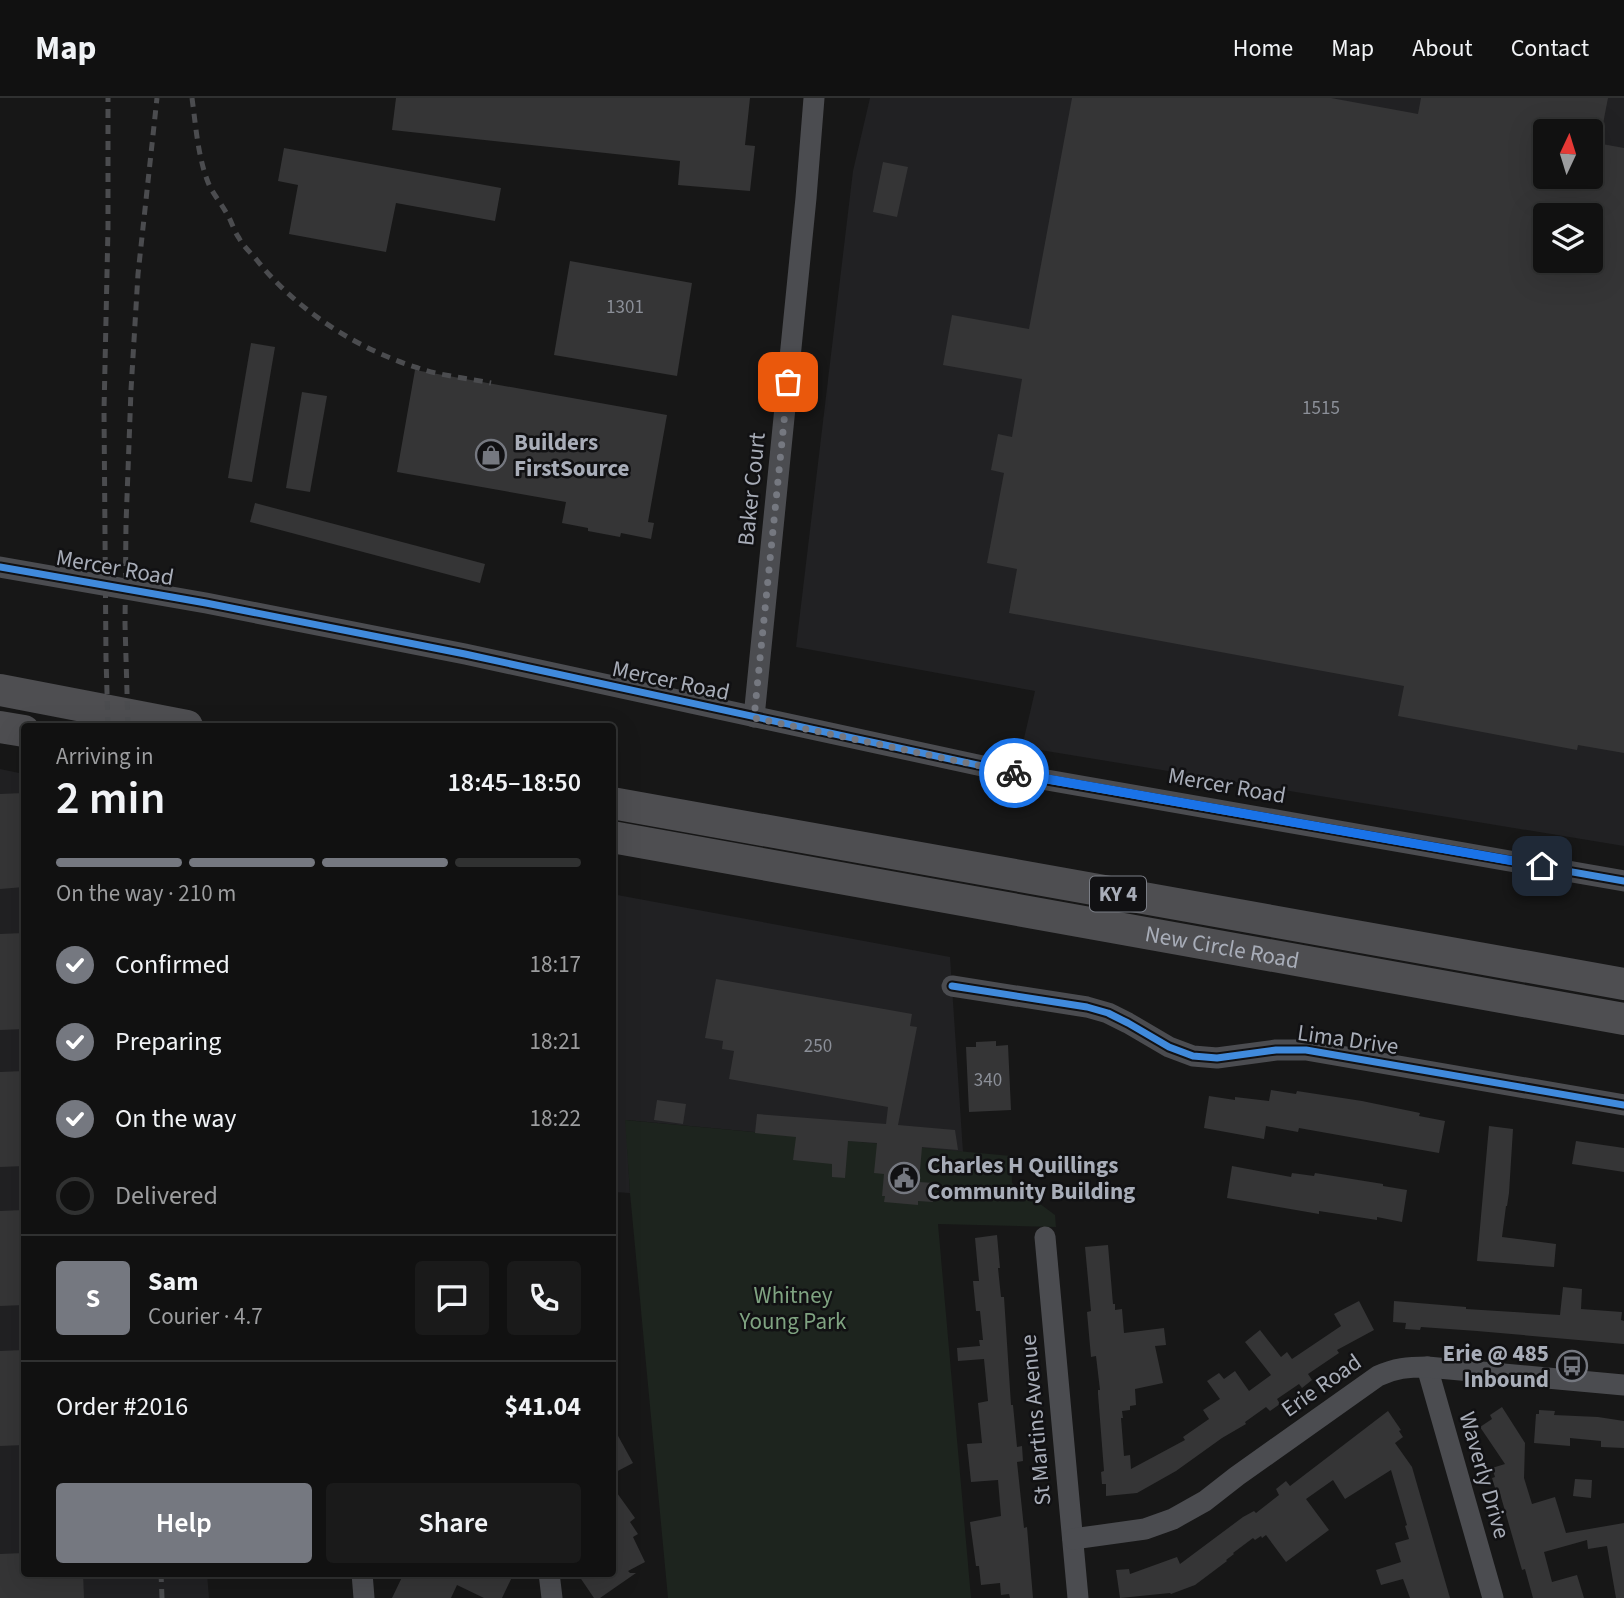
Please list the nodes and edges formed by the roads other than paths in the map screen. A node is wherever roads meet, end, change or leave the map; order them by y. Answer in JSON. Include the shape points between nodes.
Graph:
{"nodes":[{"id":1,"x":814,"y":98,"type":"edge"},
{"id":2,"x":0,"y":567,"type":"edge"},
{"id":3,"x":0,"y":690,"type":"edge"},
{"id":4,"x":754,"y":718,"type":"junction"},
{"id":5,"x":172,"y":723,"type":"edge"},
{"id":6,"x":0,"y":727,"type":"edge"},
{"id":7,"x":21,"y":730,"type":"edge"},
{"id":8,"x":616,"y":804,"type":"edge"},
{"id":9,"x":616,"y":838,"type":"edge"},
{"id":10,"x":1624,"y":881,"type":"edge"},
{"id":11,"x":1624,"y":984,"type":"edge"},
{"id":12,"x":951,"y":986,"type":"dead end"},
{"id":13,"x":1624,"y":1019,"type":"edge"},
{"id":14,"x":1624,"y":1105,"type":"edge"},
{"id":15,"x":1045,"y":1237,"type":"dead end"},
{"id":16,"x":1426,"y":1367,"type":"junction"},
{"id":17,"x":1624,"y":1385,"type":"edge"},
{"id":18,"x":1073,"y":1539,"type":"junction"},
{"id":19,"x":362,"y":1577,"type":"edge"},
{"id":20,"x":549,"y":1577,"type":"edge"},
{"id":21,"x":364,"y":1598,"type":"edge"},
{"id":22,"x":552,"y":1598,"type":"edge"},
{"id":23,"x":1078,"y":1598,"type":"edge"},
{"id":24,"x":1493,"y":1598,"type":"edge"}],
"edges":[{"from":1,"to":4,"type":"street","name":"Baker Court"},
{"from":2,"to":4,"type":"street","name":"Mercer Road","via":[[465,654]]},
{"from":3,"to":5,"type":"highway"},
{"from":4,"to":10,"type":"street","name":"Mercer Road","via":[[1047,780]]},
{"from":6,"to":7,"type":"highway"},
{"from":8,"to":11,"type":"highway","name":"New Circle Road","number":"KY 4"},
{"from":9,"to":13,"type":"highway","name":"New Circle Road","number":"KY 4"},
{"from":12,"to":14,"type":"street","name":"Lima Drive","via":[[1108,1013],[1193,1056],[1306,1050]]},
{"from":15,"to":18,"type":"street","name":"St Martins Avenue"},
{"from":16,"to":17,"type":"street","name":"Erie Road"},
{"from":16,"to":18,"type":"street","name":"Erie Road","via":[[1393,1369],[1378,1376],[1205,1501],[1173,1519],[1145,1529]]},
{"from":16,"to":24,"type":"street","name":"Waverly Drive"},
{"from":18,"to":23,"type":"street","name":"St Martins Avenue"},
{"from":19,"to":21,"type":"street"},
{"from":20,"to":22,"type":"street"}]}
